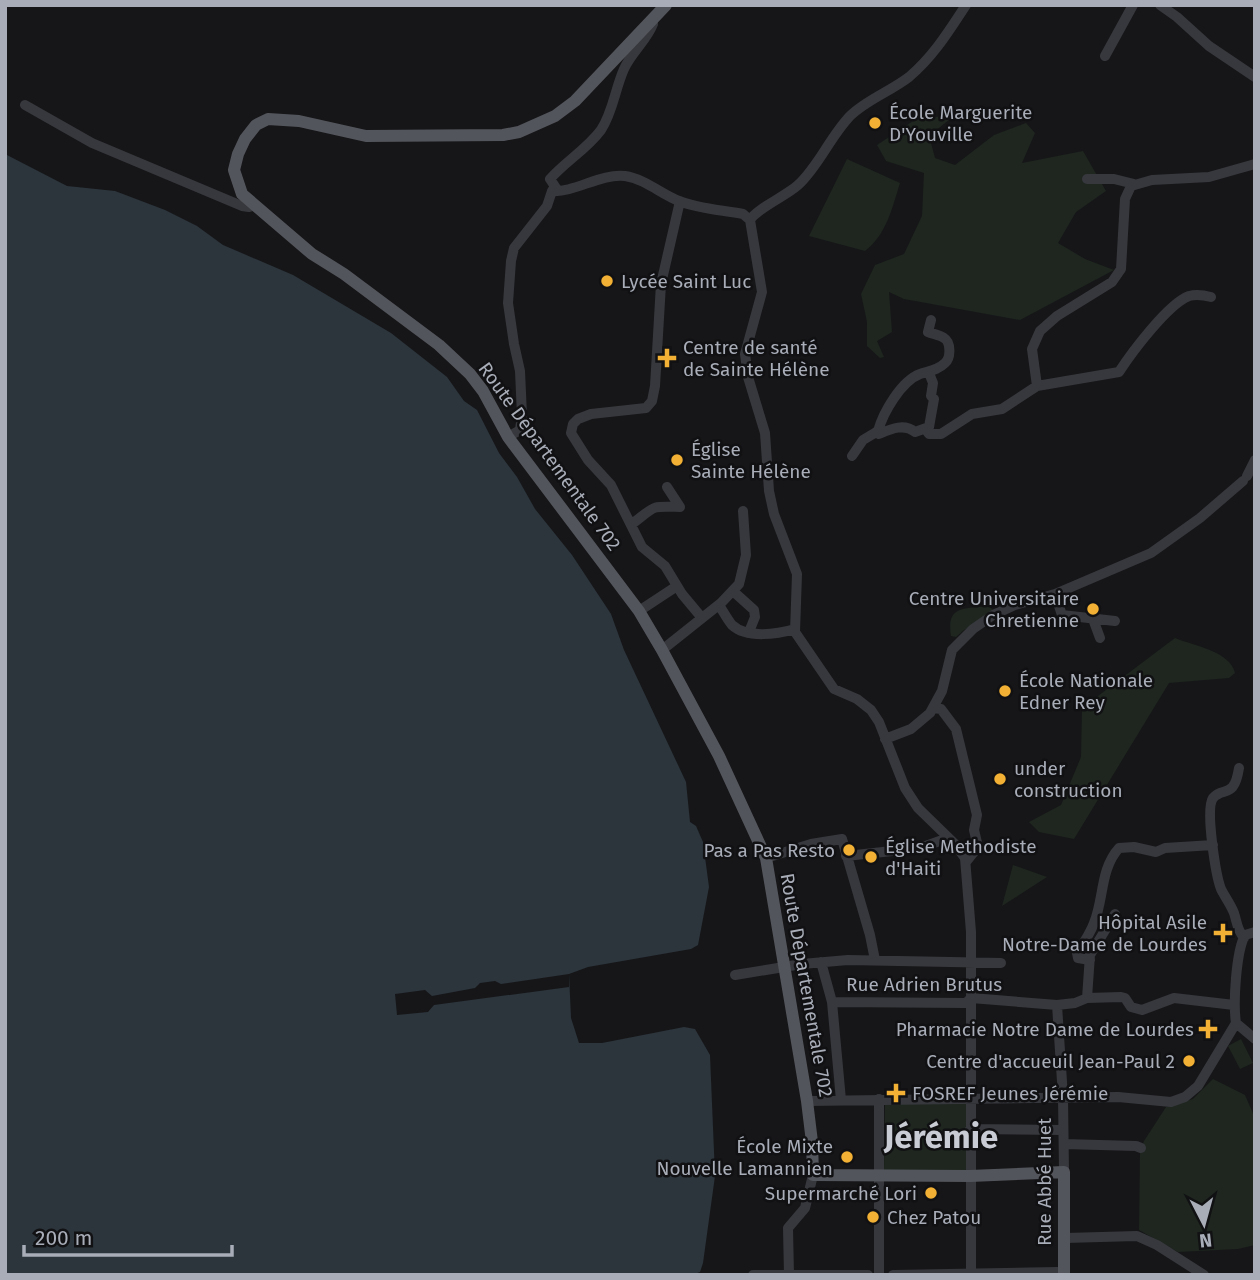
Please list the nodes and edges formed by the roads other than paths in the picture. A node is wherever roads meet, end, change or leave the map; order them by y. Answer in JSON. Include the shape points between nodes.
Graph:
{"nodes":[{"id":1,"x":666,"y":5,"type":"edge"},
{"id":2,"x":966,"y":5,"type":"edge"},
{"id":3,"x":1133,"y":5,"type":"edge"},
{"id":4,"x":1167,"y":7,"type":"edge"},
{"id":5,"x":650,"y":22,"type":"junction"},
{"id":6,"x":1105,"y":56,"type":"dead end"},
{"id":7,"x":1255,"y":76,"type":"edge"},
{"id":8,"x":25,"y":105,"type":"dead end"},
{"id":9,"x":1255,"y":164,"type":"edge"},
{"id":10,"x":1087,"y":179,"type":"dead end"},
{"id":11,"x":1135,"y":184,"type":"junction"},
{"id":12,"x":558,"y":191,"type":"junction"},
{"id":13,"x":680,"y":201,"type":"junction"},
{"id":14,"x":255,"y":205,"type":"junction"},
{"id":15,"x":750,"y":220,"type":"junction"},
{"id":16,"x":1211,"y":297,"type":"dead end"},
{"id":17,"x":931,"y":320,"type":"dead end"},
{"id":18,"x":929,"y":373,"type":"junction"},
{"id":19,"x":1037,"y":386,"type":"junction"},
{"id":20,"x":925,"y":429,"type":"junction"},
{"id":21,"x":876,"y":432,"type":"junction"},
{"id":22,"x":508,"y":437,"type":"junction"},
{"id":23,"x":852,"y":456,"type":"dead end"},
{"id":24,"x":1255,"y":460,"type":"edge"},
{"id":25,"x":1248,"y":480,"type":"edge"},
{"id":26,"x":667,"y":486,"type":"dead end"},
{"id":27,"x":743,"y":511,"type":"dead end"},
{"id":28,"x":632,"y":524,"type":"junction"},
{"id":29,"x":677,"y":586,"type":"junction"},
{"id":30,"x":734,"y":592,"type":"junction"},
{"id":31,"x":1055,"y":594,"type":"junction"},
{"id":32,"x":719,"y":605,"type":"junction"},
{"id":33,"x":639,"y":611,"type":"junction"},
{"id":34,"x":702,"y":618,"type":"junction"},
{"id":35,"x":1093,"y":618,"type":"junction"},
{"id":36,"x":1115,"y":621,"type":"dead end"},
{"id":37,"x":795,"y":629,"type":"junction"},
{"id":38,"x":749,"y":632,"type":"junction"},
{"id":39,"x":1100,"y":638,"type":"dead end"},
{"id":40,"x":663,"y":650,"type":"junction"},
{"id":41,"x":933,"y":708,"type":"junction"},
{"id":42,"x":885,"y":739,"type":"junction"},
{"id":43,"x":1239,"y":768,"type":"dead end"},
{"id":44,"x":948,"y":838,"type":"junction"},
{"id":45,"x":1213,"y":845,"type":"junction"},
{"id":46,"x":846,"y":856,"type":"junction"},
{"id":47,"x":766,"y":858,"type":"junction"},
{"id":48,"x":966,"y":862,"type":"junction"},
{"id":49,"x":1115,"y":914,"type":"dead end"},
{"id":50,"x":1255,"y":932,"type":"edge"},
{"id":51,"x":1244,"y":937,"type":"junction"},
{"id":52,"x":875,"y":960,"type":"junction"},
{"id":53,"x":1090,"y":960,"type":"junction"},
{"id":54,"x":821,"y":962,"type":"junction"},
{"id":55,"x":971,"y":962,"type":"junction"},
{"id":56,"x":1001,"y":963,"type":"dead end"},
{"id":57,"x":786,"y":968,"type":"junction"},
{"id":58,"x":735,"y":975,"type":"dead end"},
{"id":59,"x":971,"y":998,"type":"junction"},
{"id":60,"x":1087,"y":998,"type":"junction"},
{"id":61,"x":832,"y":1002,"type":"junction"},
{"id":62,"x":1057,"y":1005,"type":"junction"},
{"id":63,"x":1234,"y":1005,"type":"junction"},
{"id":64,"x":1236,"y":1023,"type":"junction"},
{"id":65,"x":1255,"y":1039,"type":"edge"},
{"id":66,"x":970,"y":1097,"type":"junction"},
{"id":67,"x":1063,"y":1097,"type":"junction"},
{"id":68,"x":879,"y":1099,"type":"junction"},
{"id":69,"x":841,"y":1100,"type":"junction"},
{"id":70,"x":807,"y":1101,"type":"junction"},
{"id":71,"x":970,"y":1129,"type":"junction"},
{"id":72,"x":1063,"y":1130,"type":"junction"},
{"id":73,"x":1063,"y":1144,"type":"junction"},
{"id":74,"x":1141,"y":1148,"type":"dead end"},
{"id":75,"x":1063,"y":1172,"type":"junction"},
{"id":76,"x":813,"y":1175,"type":"junction"},
{"id":77,"x":878,"y":1175,"type":"junction"},
{"id":78,"x":970,"y":1176,"type":"junction"},
{"id":79,"x":1065,"y":1238,"type":"junction"},
{"id":80,"x":789,"y":1274,"type":"edge"},
{"id":81,"x":971,"y":1274,"type":"edge"},
{"id":82,"x":1200,"y":1274,"type":"edge"},
{"id":83,"x":753,"y":1275,"type":"edge"},
{"id":84,"x":867,"y":1275,"type":"edge"},
{"id":85,"x":879,"y":1275,"type":"edge"},
{"id":86,"x":893,"y":1275,"type":"edge"},
{"id":87,"x":1062,"y":1275,"type":"edge"}],
"edges":[{"from":1,"to":5,"type":"main road","name":"Route Départementale 702"},
{"from":2,"to":15,"type":"street","via":[[932,55],[888,93],[855,111],[800,183],[754,212]]},
{"from":3,"to":6,"type":"street"},
{"from":4,"to":7,"type":"street","via":[[1209,46]]},
{"from":5,"to":12,"type":"street","via":[[651,30],[624,69],[602,127],[550,179]]},
{"from":5,"to":14,"type":"main road","name":"Route Départementale 702","via":[[575,101],[519,132],[366,136],[268,119],[245,139],[234,170],[242,194]]},
{"from":8,"to":14,"type":"street","via":[[92,143],[242,206]]},
{"from":9,"to":11,"type":"street","via":[[1209,177]]},
{"from":10,"to":11,"type":"street"},
{"from":11,"to":19,"type":"street","via":[[1125,199],[1121,269],[1112,282],[1040,331],[1032,349]]},
{"from":12,"to":13,"type":"street","via":[[625,176]]},
{"from":12,"to":22,"type":"street","via":[[552,191],[547,206],[521,237],[511,261],[508,303],[522,415],[520,430]]},
{"from":13,"to":15,"type":"street","via":[[743,214]]},
{"from":13,"to":28,"type":"street","via":[[661,284],[652,401],[646,408],[591,414],[571,428],[576,444],[611,485]]},
{"from":14,"to":22,"type":"main road","name":"Route Départementale 702","via":[[312,254],[439,345],[484,391]]},
{"from":15,"to":37,"type":"street","via":[[762,292],[745,354],[765,433],[774,514],[797,574]]},
{"from":16,"to":19,"type":"street","via":[[1186,297],[1163,317],[1119,372]]},
{"from":17,"to":18,"type":"street","via":[[928,332],[948,341],[950,353],[945,363]]},
{"from":18,"to":20,"type":"street","via":[[934,399]]},
{"from":18,"to":21,"type":"street","via":[[919,374],[900,391],[883,413]]},
{"from":19,"to":20,"type":"street","via":[[1002,410],[972,414],[941,434],[929,434]]},
{"from":20,"to":21,"type":"street"},
{"from":21,"to":23,"type":"street","via":[[863,440]]},
{"from":22,"to":33,"type":"main road","name":"Route Départementale 702"},
{"from":24,"to":25,"type":"street"},
{"from":25,"to":31,"type":"street","via":[[1164,546]]},
{"from":26,"to":28,"type":"street","via":[[680,507],[655,507]]},
{"from":27,"to":30,"type":"street","via":[[746,555]]},
{"from":28,"to":29,"type":"street","via":[[642,547],[665,566]]},
{"from":29,"to":33,"type":"street"},
{"from":29,"to":34,"type":"street"},
{"from":30,"to":32,"type":"street"},
{"from":30,"to":38,"type":"street","via":[[754,610]]},
{"from":31,"to":35,"type":"street","via":[[1062,615]]},
{"from":31,"to":41,"type":"street","via":[[993,615],[960,640],[952,650]]},
{"from":32,"to":34,"type":"street"},
{"from":32,"to":38,"type":"street","via":[[733,625]]},
{"from":33,"to":40,"type":"main road","name":"Route Départementale 702"},
{"from":34,"to":40,"type":"street"},
{"from":35,"to":36,"type":"street"},
{"from":35,"to":39,"type":"street"},
{"from":37,"to":38,"type":"street"},
{"from":37,"to":42,"type":"street","via":[[834,688],[871,710]]},
{"from":40,"to":47,"type":"main road","name":"Route Départementale 702","via":[[719,755]]},
{"from":41,"to":42,"type":"street","via":[[911,729]]},
{"from":41,"to":48,"type":"street","via":[[941,709],[956,729],[977,815],[978,847]]},
{"from":42,"to":44,"type":"street","via":[[905,789]]},
{"from":43,"to":45,"type":"street","via":[[1229,792],[1212,800]]},
{"from":44,"to":46,"type":"street","via":[[920,848]]},
{"from":44,"to":48,"type":"street"},
{"from":45,"to":51,"type":"street","via":[[1221,888]]},
{"from":45,"to":53,"type":"street","via":[[1156,852],[1119,848],[1103,881],[1094,925],[1077,953],[1078,958]]},
{"from":46,"to":47,"type":"street","via":[[842,839]]},
{"from":46,"to":52,"type":"street"},
{"from":47,"to":57,"type":"main road","name":"Route Départementale 702"},
{"from":48,"to":55,"type":"street"},
{"from":49,"to":53,"type":"street"},
{"from":50,"to":51,"type":"street"},
{"from":51,"to":63,"type":"street"},
{"from":52,"to":54,"type":"street"},
{"from":52,"to":55,"type":"street"},
{"from":53,"to":60,"type":"street"},
{"from":54,"to":57,"type":"street"},
{"from":54,"to":61,"type":"street"},
{"from":55,"to":56,"type":"street"},
{"from":55,"to":59,"type":"street"},
{"from":57,"to":58,"type":"street"},
{"from":57,"to":70,"type":"main road","name":"Route Départementale 702"},
{"from":59,"to":61,"type":"street","name":"Rue Adrien Brutus","via":[[966,1003]]},
{"from":59,"to":62,"type":"street","name":"Rue Adrien Brutus"},
{"from":59,"to":66,"type":"street"},
{"from":60,"to":62,"type":"street","name":"Rue Adrien Brutus"},
{"from":60,"to":63,"type":"street","name":"Rue Adrien Brutus","via":[[1121,997],[1142,1010],[1174,998]]},
{"from":61,"to":69,"type":"street"},
{"from":62,"to":67,"type":"street","name":"Rue Abbé Huet"},
{"from":63,"to":64,"type":"street"},
{"from":64,"to":65,"type":"street"},
{"from":64,"to":67,"type":"street","via":[[1198,1086],[1185,1097],[1171,1101]]},
{"from":66,"to":67,"type":"street"},
{"from":66,"to":68,"type":"street"},
{"from":66,"to":71,"type":"street"},
{"from":67,"to":72,"type":"street","name":"Rue Abbé Huet"},
{"from":68,"to":69,"type":"street"},
{"from":68,"to":77,"type":"street"},
{"from":69,"to":70,"type":"street"},
{"from":70,"to":76,"type":"main road","name":"Route Départementale 702"},
{"from":71,"to":72,"type":"street"},
{"from":71,"to":78,"type":"street"},
{"from":72,"to":73,"type":"street","name":"Rue Abbé Huet"},
{"from":73,"to":74,"type":"street"},
{"from":73,"to":75,"type":"street","name":"Rue Abbé Huet"},
{"from":75,"to":78,"type":"main road"},
{"from":75,"to":79,"type":"main road","name":"Rue Abbé Huet"},
{"from":76,"to":77,"type":"main road"},
{"from":76,"to":80,"type":"street","via":[[805,1208],[788,1228]]},
{"from":77,"to":78,"type":"main road"},
{"from":77,"to":85,"type":"street"},
{"from":78,"to":81,"type":"street"},
{"from":79,"to":82,"type":"street","via":[[1137,1236]]},
{"from":79,"to":87,"type":"main road","name":"Rue Abbé Huet"},
{"from":80,"to":83,"type":"street"},
{"from":80,"to":84,"type":"street"},
{"from":81,"to":86,"type":"street"},
{"from":81,"to":87,"type":"street"}]}
